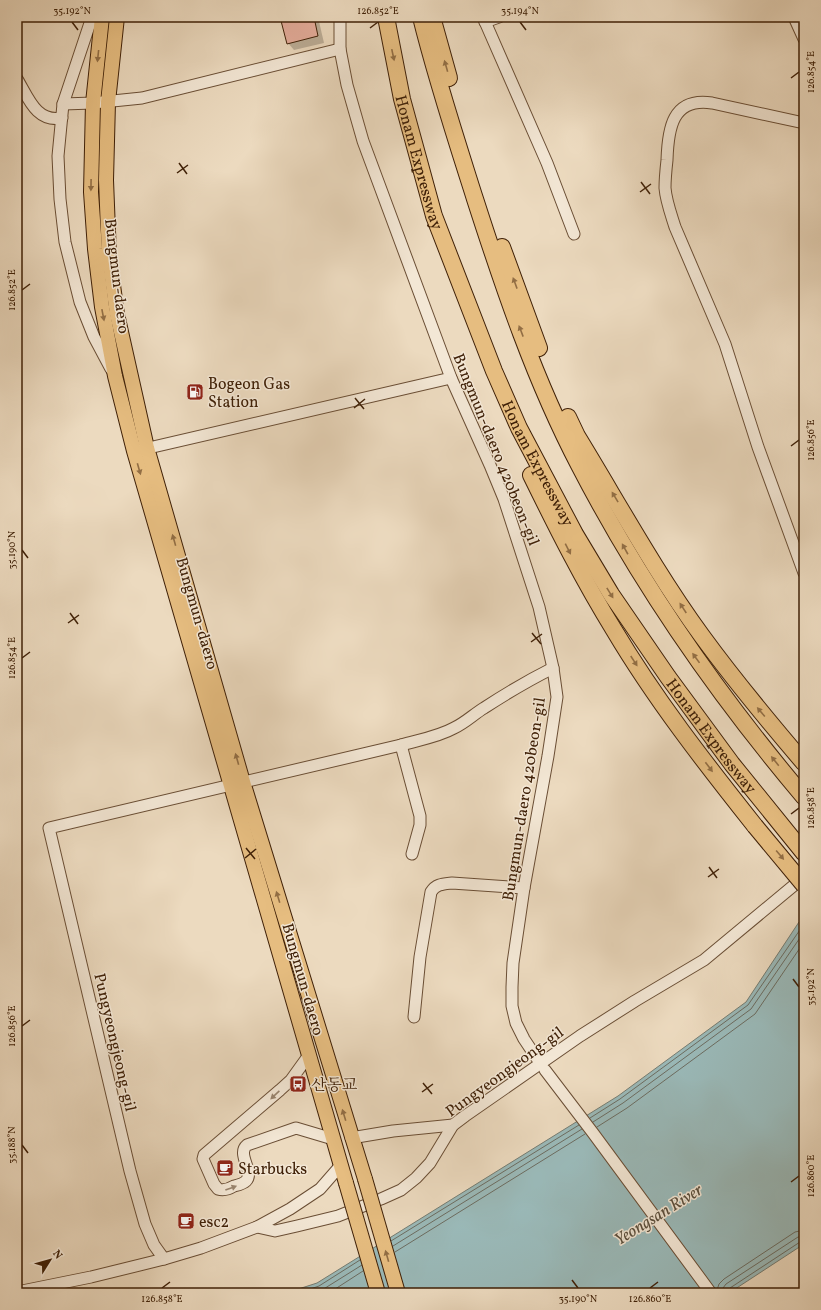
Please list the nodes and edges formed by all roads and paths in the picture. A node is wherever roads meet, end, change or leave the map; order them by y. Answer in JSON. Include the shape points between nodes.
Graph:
{"nodes":[{"id":1,"x":92,"y":17,"type":"edge"},
{"id":2,"x":102,"y":17,"type":"edge"},
{"id":3,"x":117,"y":17,"type":"edge"},
{"id":4,"x":340,"y":17,"type":"edge"},
{"id":5,"x":386,"y":17,"type":"edge"},
{"id":6,"x":421,"y":17,"type":"edge"},
{"id":7,"x":432,"y":17,"type":"edge"},
{"id":8,"x":499,"y":17,"type":"edge"},
{"id":9,"x":794,"y":17,"type":"edge"},
{"id":10,"x":484,"y":20,"type":"edge"},
{"id":11,"x":804,"y":39,"type":"edge"},
{"id":12,"x":340,"y":49,"type":"junction"},
{"id":13,"x":17,"y":79,"type":"edge"},
{"id":14,"x":108,"y":102,"type":"junction"},
{"id":15,"x":93,"y":103,"type":"junction"},
{"id":16,"x":63,"y":104,"type":"junction"},
{"id":17,"x":62,"y":118,"type":"junction"},
{"id":18,"x":804,"y":123,"type":"edge"},
{"id":19,"x":434,"y":216,"type":"junction"},
{"id":20,"x":574,"y":234,"type":"dead end"},
{"id":21,"x":115,"y":376,"type":"junction"},
{"id":22,"x":451,"y":378,"type":"junction"},
{"id":23,"x":140,"y":450,"type":"junction"},
{"id":24,"x":804,"y":573,"type":"edge"},
{"id":25,"x":554,"y":668,"type":"junction"},
{"id":26,"x":401,"y":745,"type":"junction"},
{"id":27,"x":804,"y":763,"type":"edge"},
{"id":28,"x":237,"y":784,"type":"junction"},
{"id":29,"x":802,"y":794,"type":"edge"},
{"id":30,"x":804,"y":853,"type":"edge"},
{"id":31,"x":412,"y":854,"type":"dead end"},
{"id":32,"x":804,"y":877,"type":"edge"},
{"id":33,"x":804,"y":884,"type":"edge"},
{"id":34,"x":524,"y":888,"type":"junction"},
{"id":35,"x":414,"y":1017,"type":"dead end"},
{"id":36,"x":309,"y":1055,"type":"junction"},
{"id":37,"x":542,"y":1067,"type":"junction"},
{"id":38,"x":453,"y":1125,"type":"junction"},
{"id":39,"x":351,"y":1138,"type":"junction"},
{"id":40,"x":333,"y":1139,"type":"junction"},
{"id":41,"x":341,"y":1165,"type":"junction"},
{"id":42,"x":257,"y":1227,"type":"junction"},
{"id":43,"x":164,"y":1259,"type":"junction"},
{"id":44,"x":17,"y":1292,"type":"edge"},
{"id":45,"x":378,"y":1293,"type":"edge"},
{"id":46,"x":398,"y":1293,"type":"edge"},
{"id":47,"x":710,"y":1293,"type":"edge"}],
"edges":[{"from":1,"to":16,"type":"street"},
{"from":2,"to":15,"type":"main road","name":"Bungmun-daero","one_way":true},
{"from":3,"to":14,"type":"main road","name":"Bungmun-daero"},
{"from":4,"to":12,"type":"street","name":"Bungmun-daero 420beon-gil"},
{"from":5,"to":19,"type":"highway","name":"Honam Expressway","one_way":true,"via":[[402,99]]},
{"from":29,"to":6,"type":"highway","name":"Honam Expressway","one_way":true,"via":[[723,696],[683,640],[629,555],[579,464],[538,375],[513,311],[448,113]]},
{"from":27,"to":7,"type":"highway","one_way":true,"via":[[702,635],[644,547],[577,436],[543,359],[495,226]]},
{"from":8,"to":10,"type":"street"},
{"from":9,"to":11,"type":"street"},
{"from":10,"to":20,"type":"street","via":[[547,162]]},
{"from":12,"to":14,"type":"street","via":[[142,98]]},
{"from":12,"to":22,"type":"street","name":"Bungmun-daero 420beon-gil","via":[[363,141]]},
{"from":13,"to":17,"type":"street","via":[[40,114],[50,120]]},
{"from":14,"to":15,"type":"street"},
{"from":14,"to":23,"type":"main road","name":"Bungmun-daero","via":[[106,180],[109,256]]},
{"from":15,"to":16,"type":"street"},
{"from":15,"to":21,"type":"main road","name":"Bungmun-daero","one_way":true,"via":[[91,192],[95,249],[102,307]]},
{"from":16,"to":17,"type":"street"},
{"from":17,"to":21,"type":"street","via":[[58,156],[65,242],[80,302],[94,337]]},
{"from":18,"to":24,"type":"street","via":[[702,101],[690,103],[682,109],[671,126],[665,187],[675,227],[725,344],[758,446]]},
{"from":19,"to":30,"type":"highway","name":"Honam Expressway","one_way":true,"via":[[494,371],[520,428],[575,534],[611,594],[668,677],[732,764]]},
{"from":19,"to":33,"type":"highway","one_way":true,"bridge":true,"via":[[457,302],[481,367],[582,576],[614,631],[708,767]]},
{"from":21,"to":23,"type":"main road","name":"Bungmun-daero"},
{"from":22,"to":23,"type":"street"},
{"from":22,"to":25,"type":"street","name":"Bungmun-daero 420beon-gil","via":[[504,499],[539,607]]},
{"from":23,"to":28,"type":"main road","name":"Bungmun-daero"},
{"from":25,"to":26,"type":"street","via":[[529,680],[452,729]]},
{"from":25,"to":34,"type":"street","name":"Bungmun-daero 420beon-gil","via":[[557,697]]},
{"from":26,"to":28,"type":"street"},
{"from":26,"to":31,"type":"street","via":[[420,816]]},
{"from":28,"to":36,"type":"main road","name":"Bungmun-daero"},
{"from":39,"to":28,"type":"main road","name":"Bungmun-daero","one_way":true},
{"from":28,"to":43,"type":"street","name":"Pungyeongjeong-gil","via":[[48,828],[130,1171],[145,1224],[154,1245]]},
{"from":32,"to":37,"type":"street","name":"Pungyeongjeong-gil","via":[[704,960],[635,1001]]},
{"from":34,"to":35,"type":"street","via":[[452,883],[441,884],[433,889],[420,957]]},
{"from":34,"to":37,"type":"street","name":"Bungmun-daero 420beon-gil","via":[[513,963],[512,1006],[516,1023]]},
{"from":36,"to":40,"type":"main road","name":"Bungmun-daero"},
{"from":36,"to":40,"type":"street","one_way":true,"via":[[291,1080],[204,1155],[203,1159],[214,1184],[218,1189],[226,1190],[247,1180],[244,1154],[247,1145],[296,1128]]},
{"from":37,"to":38,"type":"street","name":"Pungyeongjeong-gil"},
{"from":37,"to":47,"type":"street","name":"Bungmun-daero 420beon-gil"},
{"from":38,"to":39,"type":"street"},
{"from":38,"to":42,"type":"street","name":"Pungyeongjeong-gil","via":[[430,1163],[416,1178],[390,1195],[338,1216],[292,1228],[275,1231]]},
{"from":46,"to":39,"type":"main road","name":"Bungmun-daero","one_way":true,"bridge":true},
{"from":40,"to":41,"type":"main road","name":"Bungmun-daero"},
{"from":41,"to":42,"type":"street","via":[[320,1189]]},
{"from":41,"to":45,"type":"main road","name":"Bungmun-daero","bridge":true},
{"from":42,"to":43,"type":"street"},
{"from":43,"to":44,"type":"street"}]}
